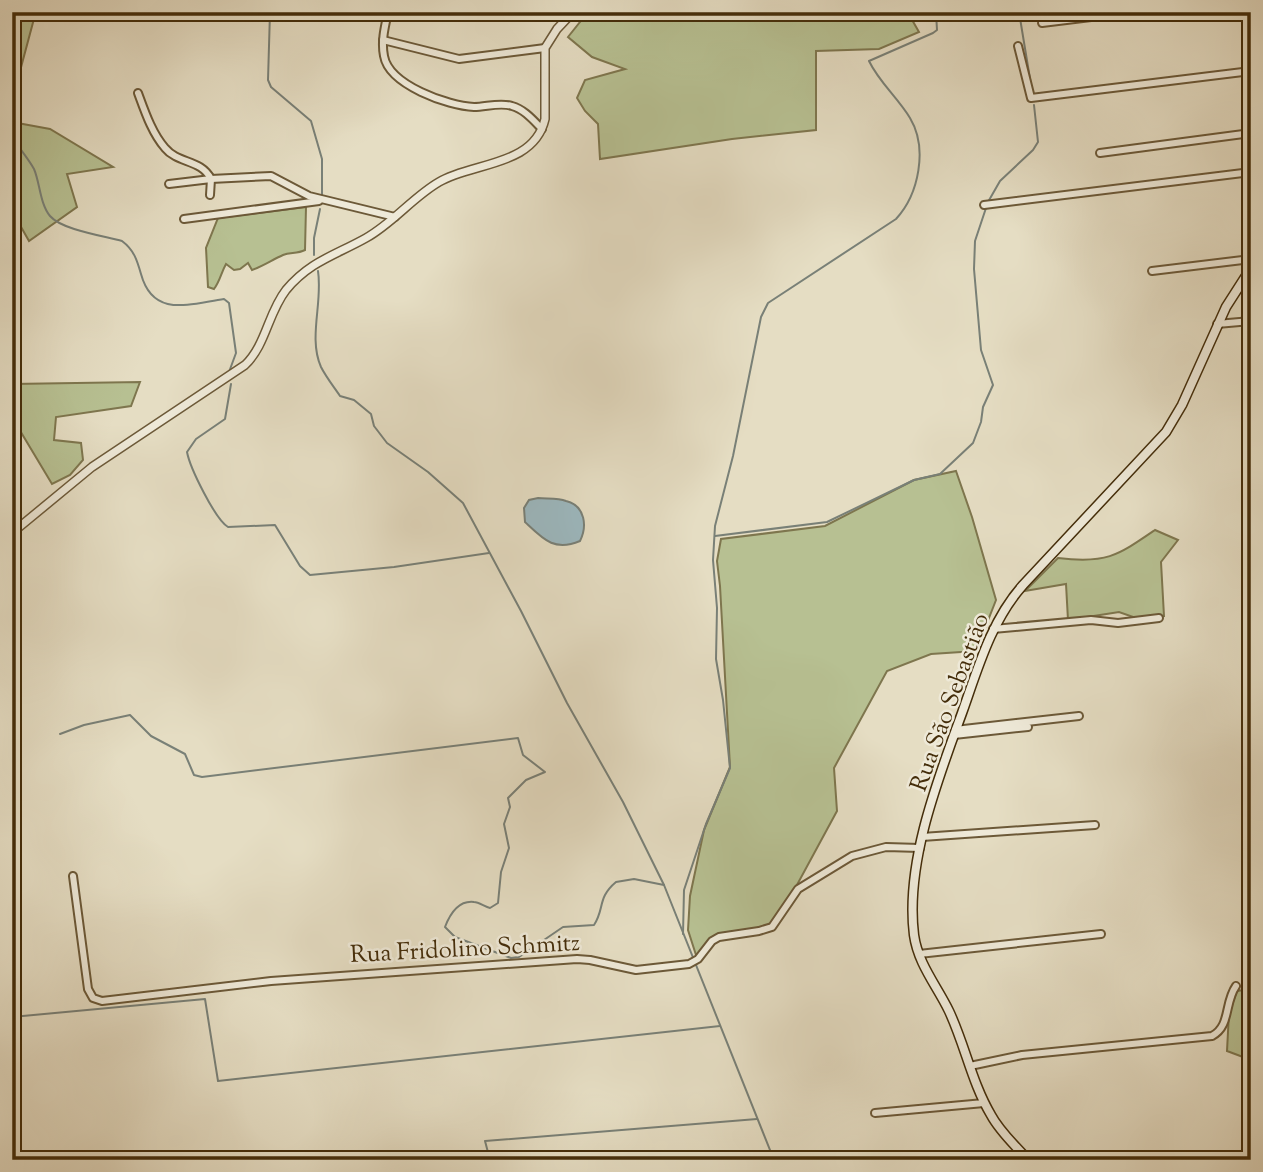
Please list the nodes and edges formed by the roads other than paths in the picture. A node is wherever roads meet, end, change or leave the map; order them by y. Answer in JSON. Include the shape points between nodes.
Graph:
{"nodes":[{"id":1,"x":388,"y":12,"type":"edge"},
{"id":2,"x":573,"y":12,"type":"edge"},
{"id":3,"x":1132,"y":12,"type":"edge"},
{"id":4,"x":1042,"y":23,"type":"dead end"},
{"id":5,"x":383,"y":40,"type":"junction"},
{"id":6,"x":1018,"y":46,"type":"dead end"},
{"id":7,"x":545,"y":48,"type":"junction"},
{"id":8,"x":1251,"y":71,"type":"edge"},
{"id":9,"x":138,"y":93,"type":"dead end"},
{"id":10,"x":542,"y":129,"type":"junction"},
{"id":11,"x":1251,"y":133,"type":"edge"},
{"id":12,"x":1100,"y":153,"type":"dead end"},
{"id":13,"x":1251,"y":172,"type":"edge"},
{"id":14,"x":211,"y":179,"type":"junction"},
{"id":15,"x":169,"y":184,"type":"dead end"},
{"id":16,"x":210,"y":195,"type":"dead end"},
{"id":17,"x":324,"y":200,"type":"junction"},
{"id":18,"x":984,"y":205,"type":"dead end"},
{"id":19,"x":395,"y":217,"type":"junction"},
{"id":20,"x":184,"y":219,"type":"dead end"},
{"id":21,"x":1251,"y":259,"type":"edge"},
{"id":22,"x":1251,"y":268,"type":"edge"},
{"id":23,"x":1152,"y":271,"type":"dead end"},
{"id":24,"x":1251,"y":321,"type":"edge"},
{"id":25,"x":1217,"y":324,"type":"junction"},
{"id":26,"x":12,"y":533,"type":"edge"},
{"id":27,"x":1159,"y":618,"type":"dead end"},
{"id":28,"x":993,"y":629,"type":"junction"},
{"id":29,"x":1079,"y":716,"type":"dead end"},
{"id":30,"x":1028,"y":727,"type":"dead end"},
{"id":31,"x":955,"y":733,"type":"junction"},
{"id":32,"x":1095,"y":825,"type":"dead end"},
{"id":33,"x":922,"y":837,"type":"junction"},
{"id":34,"x":920,"y":848,"type":"junction"},
{"id":35,"x":72,"y":876,"type":"dead end"},
{"id":36,"x":1101,"y":934,"type":"dead end"},
{"id":37,"x":919,"y":954,"type":"junction"},
{"id":38,"x":1236,"y":986,"type":"dead end"},
{"id":39,"x":970,"y":1066,"type":"junction"},
{"id":40,"x":984,"y":1103,"type":"junction"},
{"id":41,"x":875,"y":1113,"type":"dead end"},
{"id":42,"x":1250,"y":1159,"type":"edge"},
{"id":43,"x":1028,"y":1160,"type":"edge"},
{"id":44,"x":1240,"y":1160,"type":"edge"}],
"edges":[{"from":1,"to":5,"type":"street"},
{"from":2,"to":7,"type":"street"},
{"from":3,"to":4,"type":"street"},
{"from":5,"to":7,"type":"street","via":[[459,59]]},
{"from":5,"to":10,"type":"street","via":[[388,66],[422,94],[462,106],[512,106]]},
{"from":6,"to":8,"type":"street","via":[[1031,98]]},
{"from":7,"to":10,"type":"street"},
{"from":9,"to":14,"type":"street","via":[[166,149],[202,166]]},
{"from":10,"to":19,"type":"street","via":[[517,155],[443,180]]},
{"from":11,"to":12,"type":"street"},
{"from":13,"to":18,"type":"street"},
{"from":14,"to":15,"type":"street"},
{"from":14,"to":16,"type":"street"},
{"from":14,"to":17,"type":"street","via":[[271,176]]},
{"from":17,"to":19,"type":"street"},
{"from":17,"to":20,"type":"street"},
{"from":19,"to":26,"type":"street","via":[[299,276],[277,304],[257,350],[245,365],[92,467]]},
{"from":21,"to":23,"type":"street"},
{"from":22,"to":25,"type":"main road","name":"Rua São Sebastião"},
{"from":24,"to":25,"type":"street"},
{"from":25,"to":28,"type":"main road","name":"Rua São Sebastião","via":[[1166,432],[1023,585]]},
{"from":27,"to":28,"type":"street"},
{"from":28,"to":31,"type":"main road","name":"Rua São Sebastião"},
{"from":29,"to":31,"type":"street"},
{"from":30,"to":31,"type":"street"},
{"from":31,"to":33,"type":"main road","name":"Rua São Sebastião"},
{"from":32,"to":33,"type":"street"},
{"from":33,"to":34,"type":"main road","name":"Rua São Sebastião"},
{"from":34,"to":35,"type":"street","name":"Rua Fridolino Schmitz","via":[[886,847],[852,856],[795,892],[772,927],[719,937],[692,963],[636,970],[590,960],[552,961],[285,980],[99,1001],[88,986]]},
{"from":34,"to":37,"type":"main road","name":"Rua São Sebastião","via":[[913,912]]},
{"from":36,"to":37,"type":"street"},
{"from":37,"to":39,"type":"main road","name":"Rua São Sebastião"},
{"from":38,"to":39,"type":"street","via":[[1224,1025],[1212,1036],[1022,1055]]},
{"from":39,"to":40,"type":"main road","name":"Rua São Sebastião"},
{"from":40,"to":41,"type":"street"},
{"from":40,"to":43,"type":"main road","name":"Rua São Sebastião"},
{"from":42,"to":44,"type":"street"}]}
